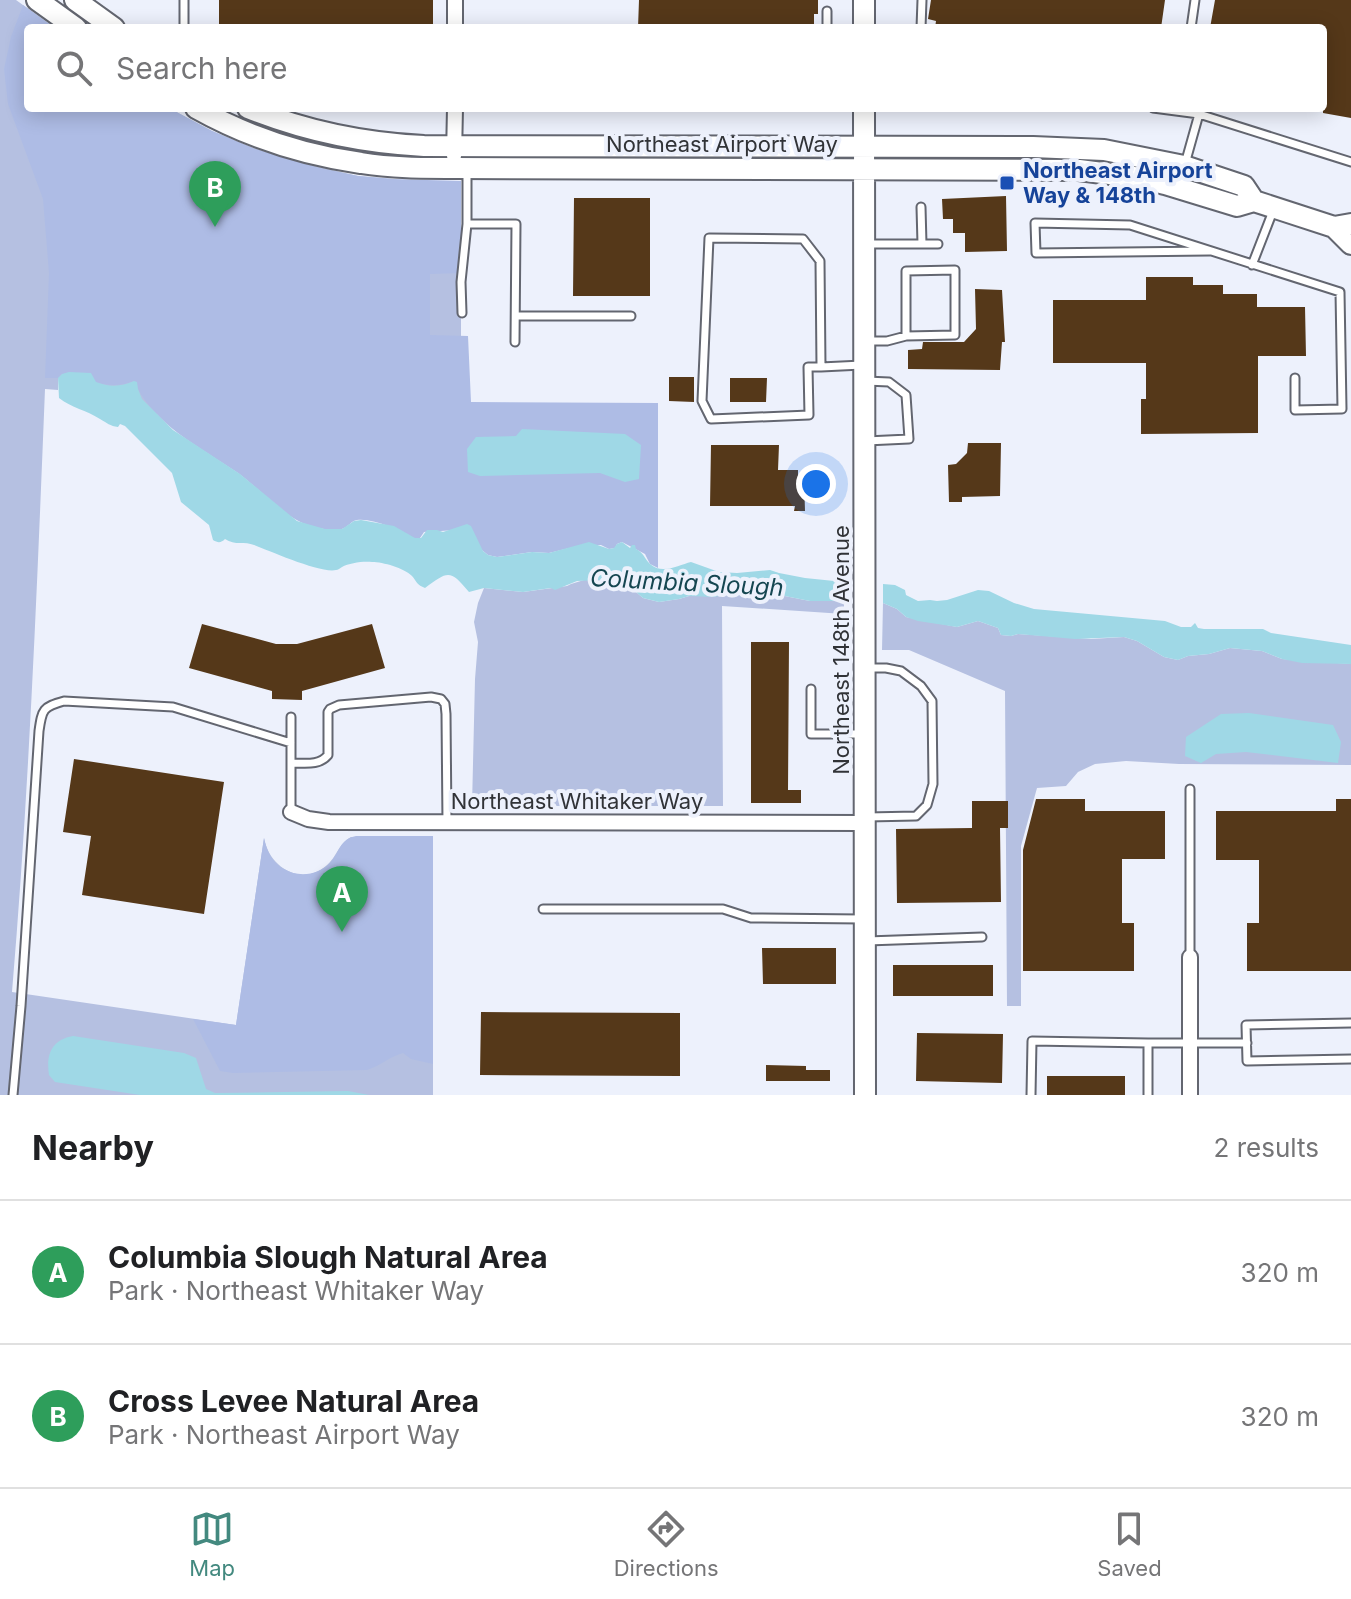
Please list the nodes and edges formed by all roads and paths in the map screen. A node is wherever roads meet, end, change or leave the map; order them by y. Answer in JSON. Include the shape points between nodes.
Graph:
{"nodes":[{"id":1,"x":37,"y":0,"type":"edge"},
{"id":2,"x":75,"y":0,"type":"edge"},
{"id":3,"x":184,"y":0,"type":"edge"},
{"id":4,"x":455,"y":0,"type":"edge"},
{"id":5,"x":864,"y":0,"type":"edge"},
{"id":6,"x":922,"y":0,"type":"edge"},
{"id":7,"x":1195,"y":0,"type":"edge"},
{"id":8,"x":827,"y":11,"type":"dead end"},
{"id":9,"x":70,"y":24,"type":"edge"},
{"id":10,"x":108,"y":24,"type":"edge"},
{"id":11,"x":184,"y":24,"type":"edge"},
{"id":12,"x":455,"y":24,"type":"edge"},
{"id":13,"x":827,"y":24,"type":"edge"},
{"id":14,"x":864,"y":24,"type":"edge"},
{"id":15,"x":921,"y":24,"type":"edge"},
{"id":16,"x":1192,"y":24,"type":"edge"},
{"id":17,"x":203,"y":112,"type":"edge"},
{"id":18,"x":258,"y":112,"type":"edge"},
{"id":19,"x":456,"y":112,"type":"edge"},
{"id":20,"x":864,"y":112,"type":"edge"},
{"id":21,"x":1197,"y":112,"type":"edge"},
{"id":22,"x":1200,"y":112,"type":"edge"},
{"id":23,"x":461,"y":146,"type":"junction"},
{"id":24,"x":864,"y":147,"type":"junction"},
{"id":25,"x":1351,"y":162,"type":"edge"},
{"id":26,"x":1184,"y":166,"type":"junction"},
{"id":27,"x":461,"y":168,"type":"junction"},
{"id":28,"x":864,"y":169,"type":"junction"},
{"id":29,"x":1254,"y":201,"type":"junction"},
{"id":30,"x":921,"y":207,"type":"dead end"},
{"id":31,"x":1274,"y":207,"type":"junction"},
{"id":32,"x":467,"y":224,"type":"junction"},
{"id":33,"x":1342,"y":225,"type":"edge"},
{"id":34,"x":864,"y":244,"type":"junction"},
{"id":35,"x":922,"y":244,"type":"junction"},
{"id":36,"x":938,"y":244,"type":"dead end"},
{"id":37,"x":1351,"y":244,"type":"edge"},
{"id":38,"x":1209,"y":251,"type":"junction"},
{"id":39,"x":1252,"y":265,"type":"junction"},
{"id":40,"x":462,"y":313,"type":"dead end"},
{"id":41,"x":516,"y":316,"type":"junction"},
{"id":42,"x":631,"y":316,"type":"dead end"},
{"id":43,"x":906,"y":336,"type":"junction"},
{"id":44,"x":864,"y":341,"type":"junction"},
{"id":45,"x":515,"y":342,"type":"dead end"},
{"id":46,"x":821,"y":367,"type":"junction"},
{"id":47,"x":864,"y":373,"type":"junction"},
{"id":48,"x":1295,"y":378,"type":"dead end"},
{"id":49,"x":865,"y":441,"type":"junction"},
{"id":50,"x":865,"y":668,"type":"junction"},
{"id":51,"x":811,"y":689,"type":"dead end"},
{"id":52,"x":291,"y":717,"type":"dead end"},
{"id":53,"x":865,"y":734,"type":"junction"},
{"id":54,"x":291,"y":743,"type":"junction"},
{"id":55,"x":291,"y":763,"type":"junction"},
{"id":56,"x":1190,"y":789,"type":"dead end"},
{"id":57,"x":291,"y":812,"type":"joint"},
{"id":58,"x":864,"y":820,"type":"junction"},
{"id":59,"x":447,"y":822,"type":"junction"},
{"id":60,"x":543,"y":909,"type":"dead end"},
{"id":61,"x":865,"y":919,"type":"junction"},
{"id":62,"x":982,"y":937,"type":"dead end"},
{"id":63,"x":865,"y":941,"type":"junction"},
{"id":64,"x":1190,"y":957,"type":"joint"},
{"id":65,"x":1351,"y":1023,"type":"edge"},
{"id":66,"x":1148,"y":1043,"type":"junction"},
{"id":67,"x":1190,"y":1043,"type":"junction"},
{"id":68,"x":1247,"y":1043,"type":"junction"},
{"id":69,"x":1351,"y":1059,"type":"edge"},
{"id":70,"x":13,"y":1095,"type":"edge"},
{"id":71,"x":865,"y":1095,"type":"edge"},
{"id":72,"x":1031,"y":1095,"type":"edge"},
{"id":73,"x":1148,"y":1095,"type":"edge"},
{"id":74,"x":1190,"y":1095,"type":"edge"}],
"edges":[{"from":1,"to":9,"type":"main road"},
{"from":2,"to":10,"type":"main road"},
{"from":3,"to":11,"type":"lane"},
{"from":4,"to":12,"type":"street"},
{"from":5,"to":14,"type":"main road"},
{"from":6,"to":15,"type":"lane"},
{"from":7,"to":16,"type":"lane"},
{"from":8,"to":13,"type":"lane"},
{"from":17,"to":27,"type":"main road","name":"Northeast Airport Way","via":[[265,139],[326,157]]},
{"from":18,"to":23,"type":"main road","name":"Northeast Airport Way","via":[[341,137]]},
{"from":19,"to":23,"type":"street"},
{"from":20,"to":24,"type":"main road","name":"Northeast 148th Avenue"},
{"from":21,"to":26,"type":"lane"},
{"from":22,"to":25,"type":"lane"},
{"from":23,"to":24,"type":"main road","name":"Northeast Airport Way"},
{"from":23,"to":27,"type":"street"},
{"from":24,"to":26,"type":"main road","name":"Northeast Airport Way","via":[[1069,148]]},
{"from":24,"to":28,"type":"main road","name":"Northeast 148th Avenue"},
{"from":26,"to":29,"type":"main road","name":"Northeast Airport Way","via":[[1244,186]]},
{"from":27,"to":28,"type":"main road","name":"Northeast Airport Way"},
{"from":27,"to":32,"type":"lane"},
{"from":28,"to":29,"type":"main road","name":"Northeast Airport Way","via":[[1079,170],[1141,178],[1237,206]]},
{"from":28,"to":34,"type":"main road","name":"Northeast 148th Avenue"},
{"from":29,"to":31,"type":"main road","name":"Northeast Airport Way"},
{"from":30,"to":35,"type":"lane"},
{"from":31,"to":33,"type":"main road","name":"Northeast Airport Way"},
{"from":31,"to":39,"type":"lane"},
{"from":32,"to":40,"type":"lane"},
{"from":32,"to":41,"type":"lane","via":[[516,224]]},
{"from":33,"to":37,"type":"main road","name":"Northeast Airport Way"},
{"from":34,"to":35,"type":"lane"},
{"from":34,"to":44,"type":"main road","name":"Northeast 148th Avenue"},
{"from":35,"to":36,"type":"lane"},
{"from":38,"to":38,"type":"lane","via":[[1130,225],[1035,223],[1036,253]]},
{"from":38,"to":39,"type":"lane"},
{"from":39,"to":48,"type":"lane","via":[[1340,292],[1342,409],[1295,410]]},
{"from":41,"to":42,"type":"lane"},
{"from":41,"to":45,"type":"lane"},
{"from":43,"to":43,"type":"lane","via":[[955,335],[955,270],[906,271]]},
{"from":43,"to":44,"type":"lane"},
{"from":44,"to":47,"type":"main road","name":"Northeast 148th Avenue"},
{"from":46,"to":46,"type":"lane","via":[[820,261],[803,239],[709,238],[702,401],[711,419],[809,415],[808,367]]},
{"from":46,"to":47,"type":"lane"},
{"from":47,"to":49,"type":"main road","name":"Northeast 148th Avenue"},
{"from":47,"to":49,"type":"lane","via":[[906,395],[909,439]]},
{"from":49,"to":50,"type":"main road","name":"Northeast 148th Avenue"},
{"from":50,"to":53,"type":"main road","name":"Northeast 148th Avenue"},
{"from":50,"to":58,"type":"lane","via":[[901,671],[932,701],[933,784],[927,805],[916,816]]},
{"from":51,"to":53,"type":"lane","via":[[811,734]]},
{"from":52,"to":54,"type":"lane"},
{"from":53,"to":58,"type":"main road","name":"Northeast 148th Avenue"},
{"from":54,"to":55,"type":"lane"},
{"from":54,"to":70,"type":"lane","via":[[173,707],[64,701],[47,706],[39,731]]},
{"from":55,"to":57,"type":"lane"},
{"from":55,"to":59,"type":"lane","via":[[325,759],[328,712],[339,705],[441,699],[446,714]]},
{"from":56,"to":64,"type":"lane"},
{"from":57,"to":59,"type":"street","name":"Northeast Whitaker Way","via":[[329,822]]},
{"from":58,"to":59,"type":"street","name":"Northeast Whitaker Way"},
{"from":58,"to":61,"type":"main road","name":"Northeast 148th Avenue"},
{"from":60,"to":61,"type":"lane","via":[[723,909],[751,918]]},
{"from":61,"to":63,"type":"main road","name":"Northeast 148th Avenue"},
{"from":62,"to":63,"type":"lane"},
{"from":63,"to":71,"type":"main road","name":"Northeast 148th Avenue"},
{"from":64,"to":67,"type":"street"},
{"from":65,"to":68,"type":"lane","via":[[1246,1025]]},
{"from":66,"to":67,"type":"lane"},
{"from":66,"to":72,"type":"lane","via":[[1032,1041]]},
{"from":66,"to":73,"type":"lane"},
{"from":67,"to":68,"type":"lane"},
{"from":67,"to":74,"type":"street"},
{"from":68,"to":69,"type":"lane","via":[[1247,1061]]}]}
